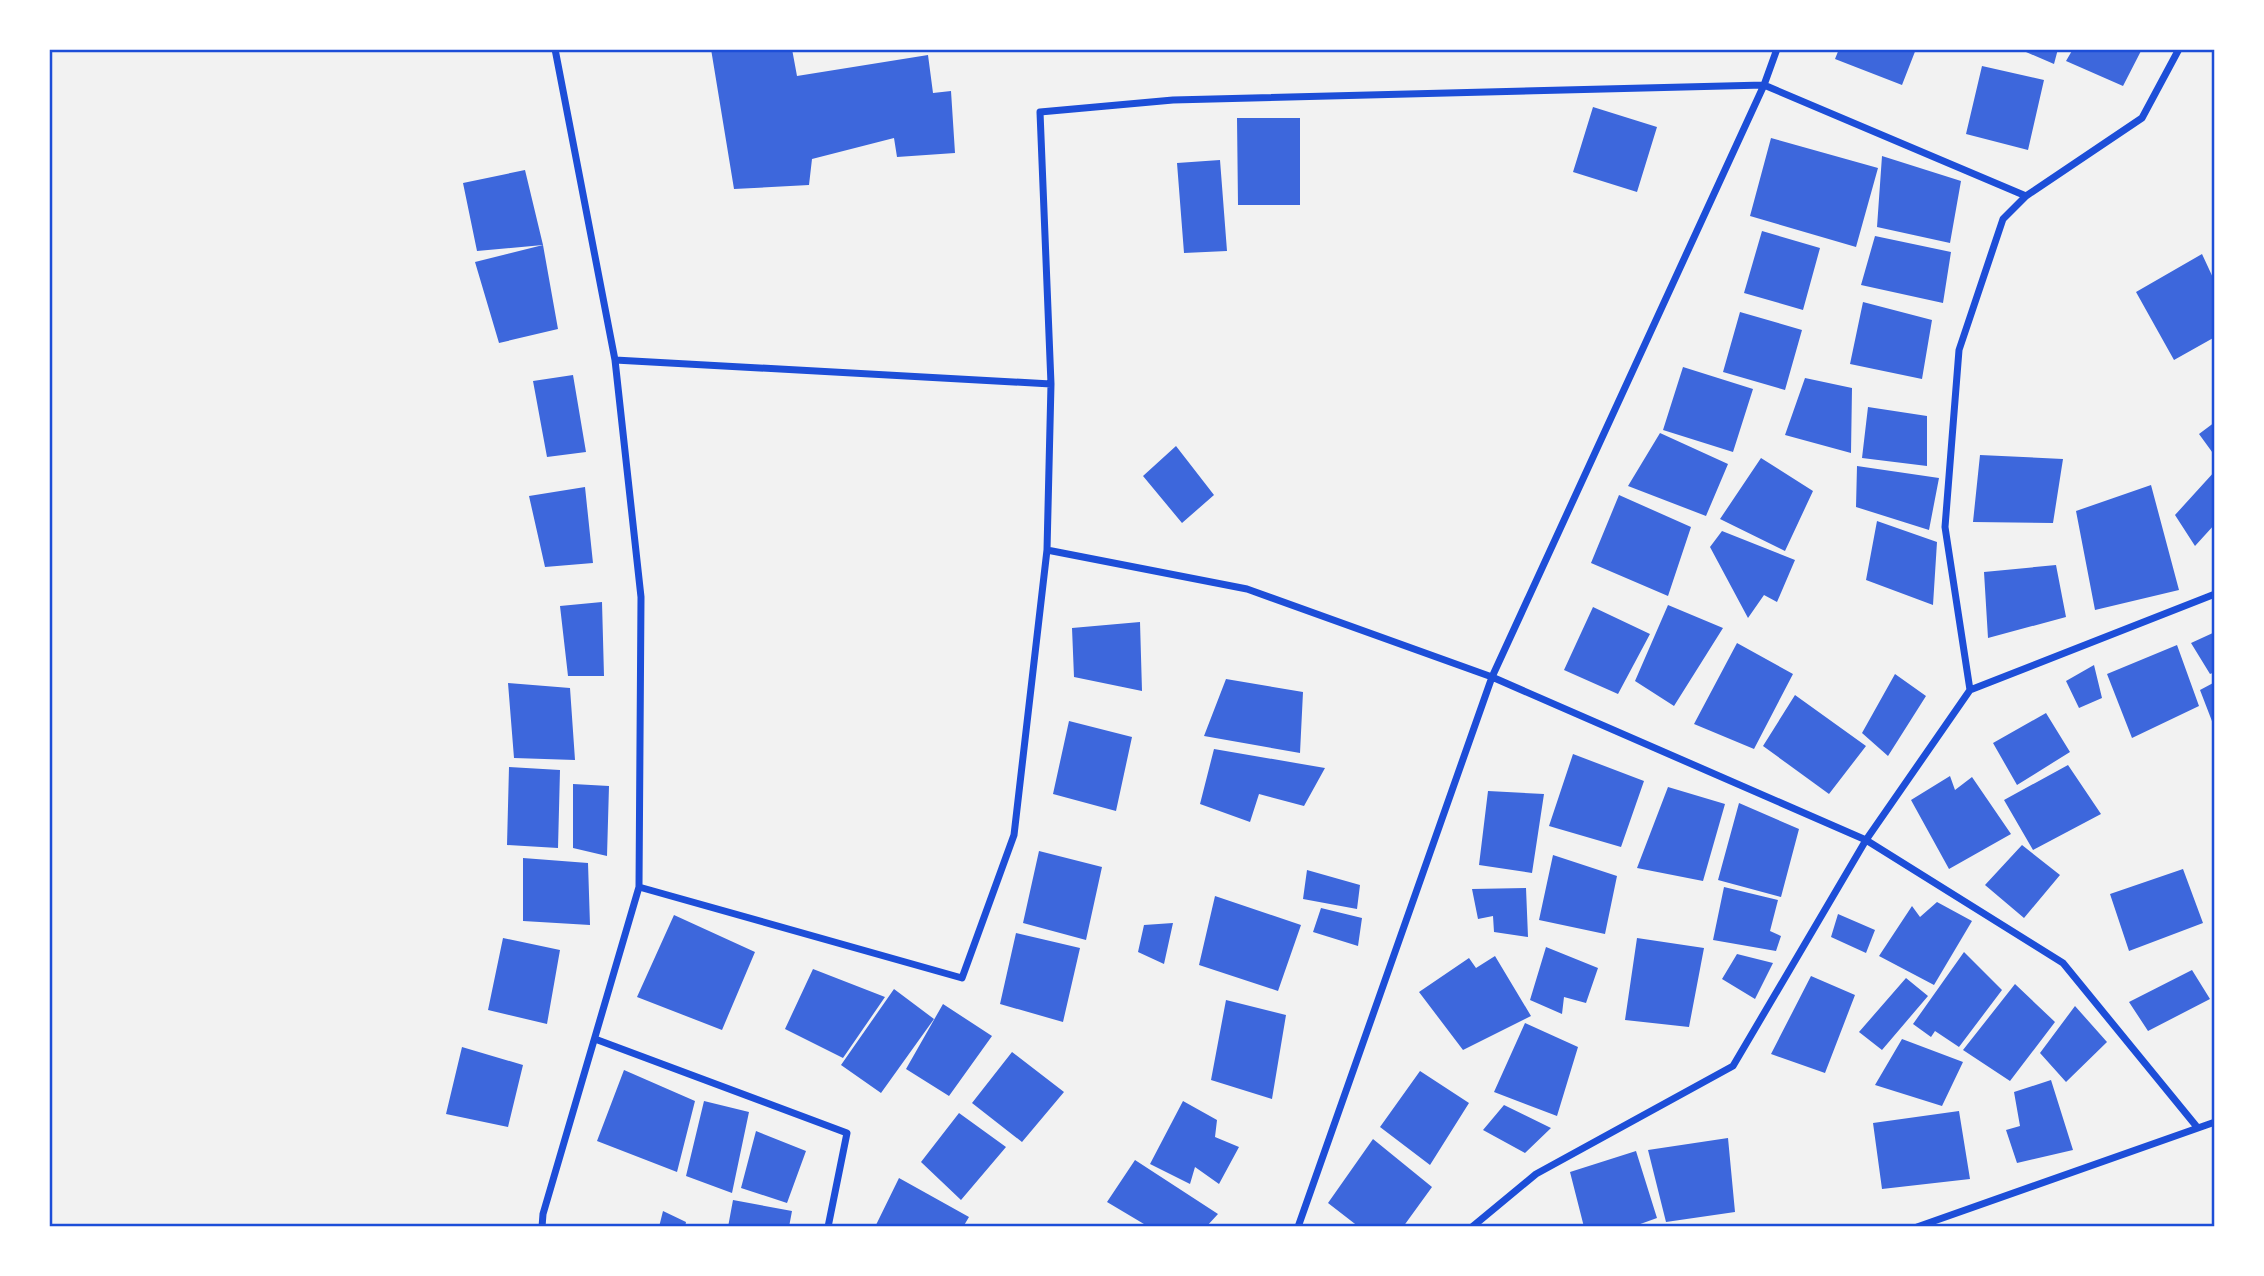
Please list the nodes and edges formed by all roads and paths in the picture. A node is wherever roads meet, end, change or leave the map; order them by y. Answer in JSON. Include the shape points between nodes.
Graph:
{"nodes":[{"id":1,"x":555,"y":49,"type":"edge"},
{"id":2,"x":1777,"y":49,"type":"edge"},
{"id":3,"x":2179,"y":49,"type":"edge"},
{"id":4,"x":1763,"y":85,"type":"junction"},
{"id":5,"x":2026,"y":196,"type":"junction"},
{"id":6,"x":615,"y":360,"type":"junction"},
{"id":7,"x":1051,"y":384,"type":"junction"},
{"id":8,"x":1047,"y":550,"type":"junction"},
{"id":9,"x":2215,"y":594,"type":"edge"},
{"id":10,"x":1492,"y":677,"type":"junction"},
{"id":11,"x":1970,"y":690,"type":"junction"},
{"id":12,"x":1866,"y":840,"type":"junction"},
{"id":13,"x":639,"y":887,"type":"junction"},
{"id":14,"x":595,"y":1039,"type":"junction"},
{"id":15,"x":2215,"y":1122,"type":"edge"},
{"id":16,"x":2197,"y":1128,"type":"junction"},
{"id":17,"x":542,"y":1227,"type":"edge"},
{"id":18,"x":828,"y":1227,"type":"edge"},
{"id":19,"x":1297,"y":1227,"type":"edge"},
{"id":20,"x":1472,"y":1227,"type":"edge"},
{"id":21,"x":1917,"y":1227,"type":"edge"}],
"edges":[{"from":1,"to":6,"type":"street"},
{"from":2,"to":4,"type":"street"},
{"from":3,"to":5,"type":"street","via":[[2142,118]]},
{"from":4,"to":5,"type":"street"},
{"from":4,"to":7,"type":"street","via":[[1173,100],[1040,112]]},
{"from":4,"to":10,"type":"street"},
{"from":5,"to":11,"type":"street","via":[[2003,219],[1959,350],[1945,527]]},
{"from":6,"to":7,"type":"street"},
{"from":6,"to":13,"type":"street","via":[[641,597]]},
{"from":7,"to":8,"type":"street"},
{"from":8,"to":10,"type":"street","via":[[1247,589]]},
{"from":8,"to":13,"type":"street","via":[[1014,835],[962,978]]},
{"from":9,"to":11,"type":"street"},
{"from":10,"to":12,"type":"street"},
{"from":10,"to":19,"type":"street"},
{"from":11,"to":12,"type":"street"},
{"from":12,"to":16,"type":"street","via":[[2063,963]]},
{"from":12,"to":20,"type":"street","via":[[1733,1066],[1536,1174]]},
{"from":13,"to":14,"type":"street"},
{"from":14,"to":17,"type":"street"},
{"from":14,"to":18,"type":"street","via":[[847,1133]]},
{"from":15,"to":16,"type":"street"},
{"from":16,"to":21,"type":"street"}]}
